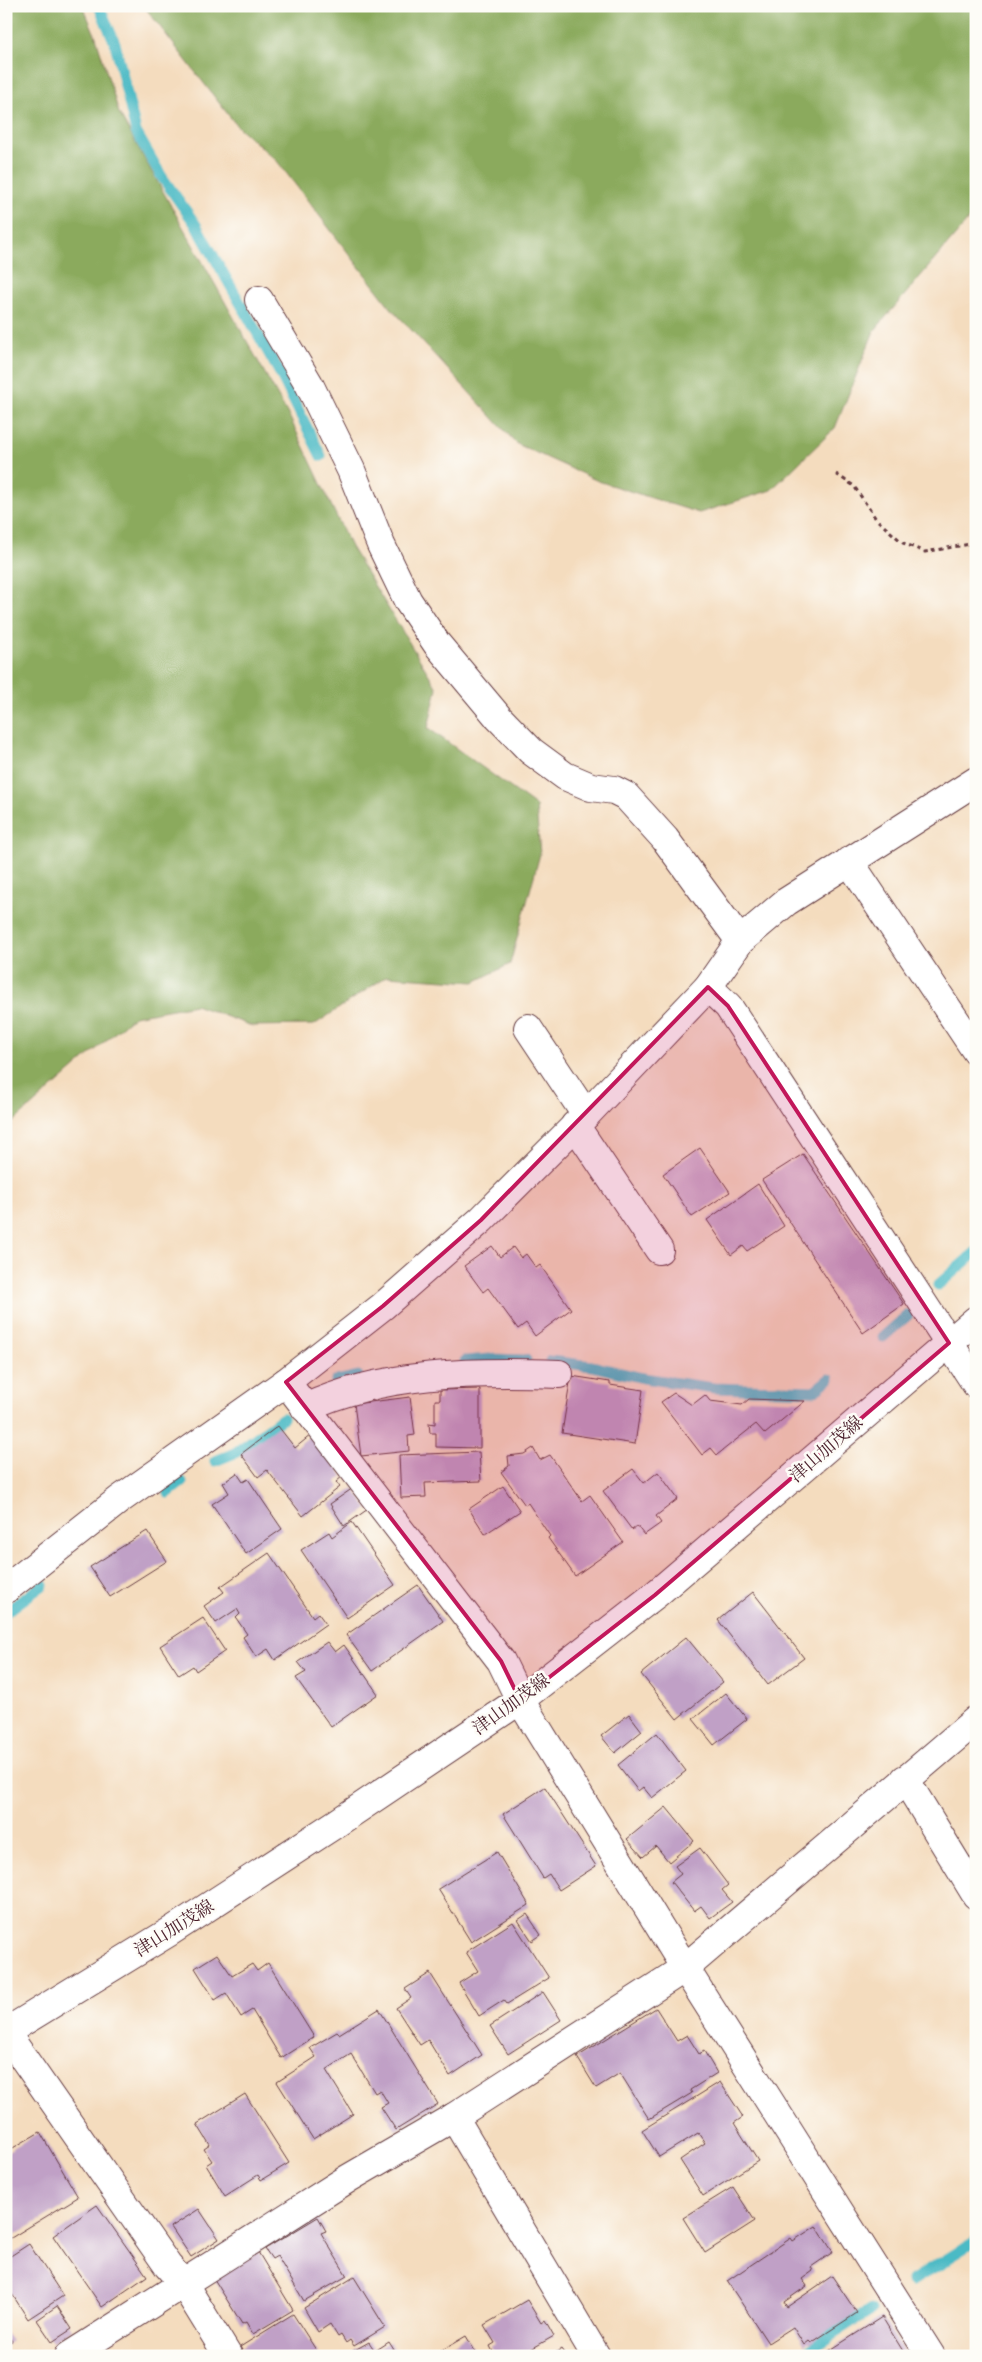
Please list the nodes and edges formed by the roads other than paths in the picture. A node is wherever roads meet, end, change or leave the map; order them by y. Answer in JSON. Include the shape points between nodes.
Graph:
{"nodes":[{"id":1,"x":259,"y":300,"type":"dead end"},
{"id":2,"x":976,"y":781,"type":"edge"},
{"id":3,"x":849,"y":861,"type":"junction"},
{"id":4,"x":740,"y":941,"type":"junction"},
{"id":5,"x":708,"y":987,"type":"junction"},
{"id":6,"x":528,"y":1028,"type":"dead end"},
{"id":7,"x":976,"y":1051,"type":"edge"},
{"id":8,"x":581,"y":1120,"type":"junction"},
{"id":9,"x":659,"y":1250,"type":"dead end"},
{"id":10,"x":976,"y":1320,"type":"edge"},
{"id":11,"x":949,"y":1343,"type":"junction"},
{"id":12,"x":559,"y":1374,"type":"dead end"},
{"id":13,"x":286,"y":1382,"type":"junction"},
{"id":14,"x":976,"y":1384,"type":"edge"},
{"id":15,"x":305,"y":1408,"type":"junction"},
{"id":16,"x":6,"y":1589,"type":"edge"},
{"id":17,"x":520,"y":1700,"type":"junction"},
{"id":18,"x":976,"y":1720,"type":"edge"},
{"id":19,"x":905,"y":1779,"type":"junction"},
{"id":20,"x":976,"y":1895,"type":"edge"},
{"id":21,"x":685,"y":1968,"type":"junction"},
{"id":22,"x":6,"y":2032,"type":"edge"},
{"id":23,"x":454,"y":2117,"type":"junction"},
{"id":24,"x":183,"y":2284,"type":"junction"},
{"id":25,"x":69,"y":2356,"type":"edge"},
{"id":26,"x":228,"y":2356,"type":"edge"},
{"id":27,"x":596,"y":2356,"type":"edge"},
{"id":28,"x":931,"y":2356,"type":"edge"}],
"edges":[{"from":1,"to":4,"type":"street","via":[[314,393],[408,602],[437,644],[531,751],[565,776],[626,796],[665,839]]},
{"from":2,"to":3,"type":"street"},
{"from":3,"to":4,"type":"street","via":[[786,902]]},
{"from":3,"to":7,"type":"street"},
{"from":4,"to":5,"type":"street"},
{"from":5,"to":8,"type":"street"},
{"from":5,"to":11,"type":"street","via":[[728,1006]]},
{"from":6,"to":8,"type":"street"},
{"from":8,"to":9,"type":"street"},
{"from":8,"to":13,"type":"street","via":[[481,1220],[383,1306]]},
{"from":10,"to":11,"type":"street","name":"津山加茂線"},
{"from":11,"to":14,"type":"street"},
{"from":11,"to":17,"type":"street","name":"津山加茂線","via":[[655,1595]]},
{"from":12,"to":15,"type":"street","via":[[498,1372],[385,1383],[324,1399]]},
{"from":13,"to":15,"type":"street"},
{"from":13,"to":16,"type":"street","via":[[119,1500]]},
{"from":15,"to":17,"type":"street","via":[[501,1662]]},
{"from":17,"to":21,"type":"street"},
{"from":17,"to":22,"type":"street","name":"津山加茂線","via":[[229,1893]]},
{"from":18,"to":19,"type":"street"},
{"from":19,"to":20,"type":"street"},
{"from":19,"to":21,"type":"street"},
{"from":21,"to":23,"type":"street"},
{"from":21,"to":28,"type":"street"},
{"from":22,"to":24,"type":"street"},
{"from":23,"to":24,"type":"street","via":[[349,2178]]},
{"from":23,"to":27,"type":"street"},
{"from":24,"to":25,"type":"street"},
{"from":24,"to":26,"type":"street"}]}
